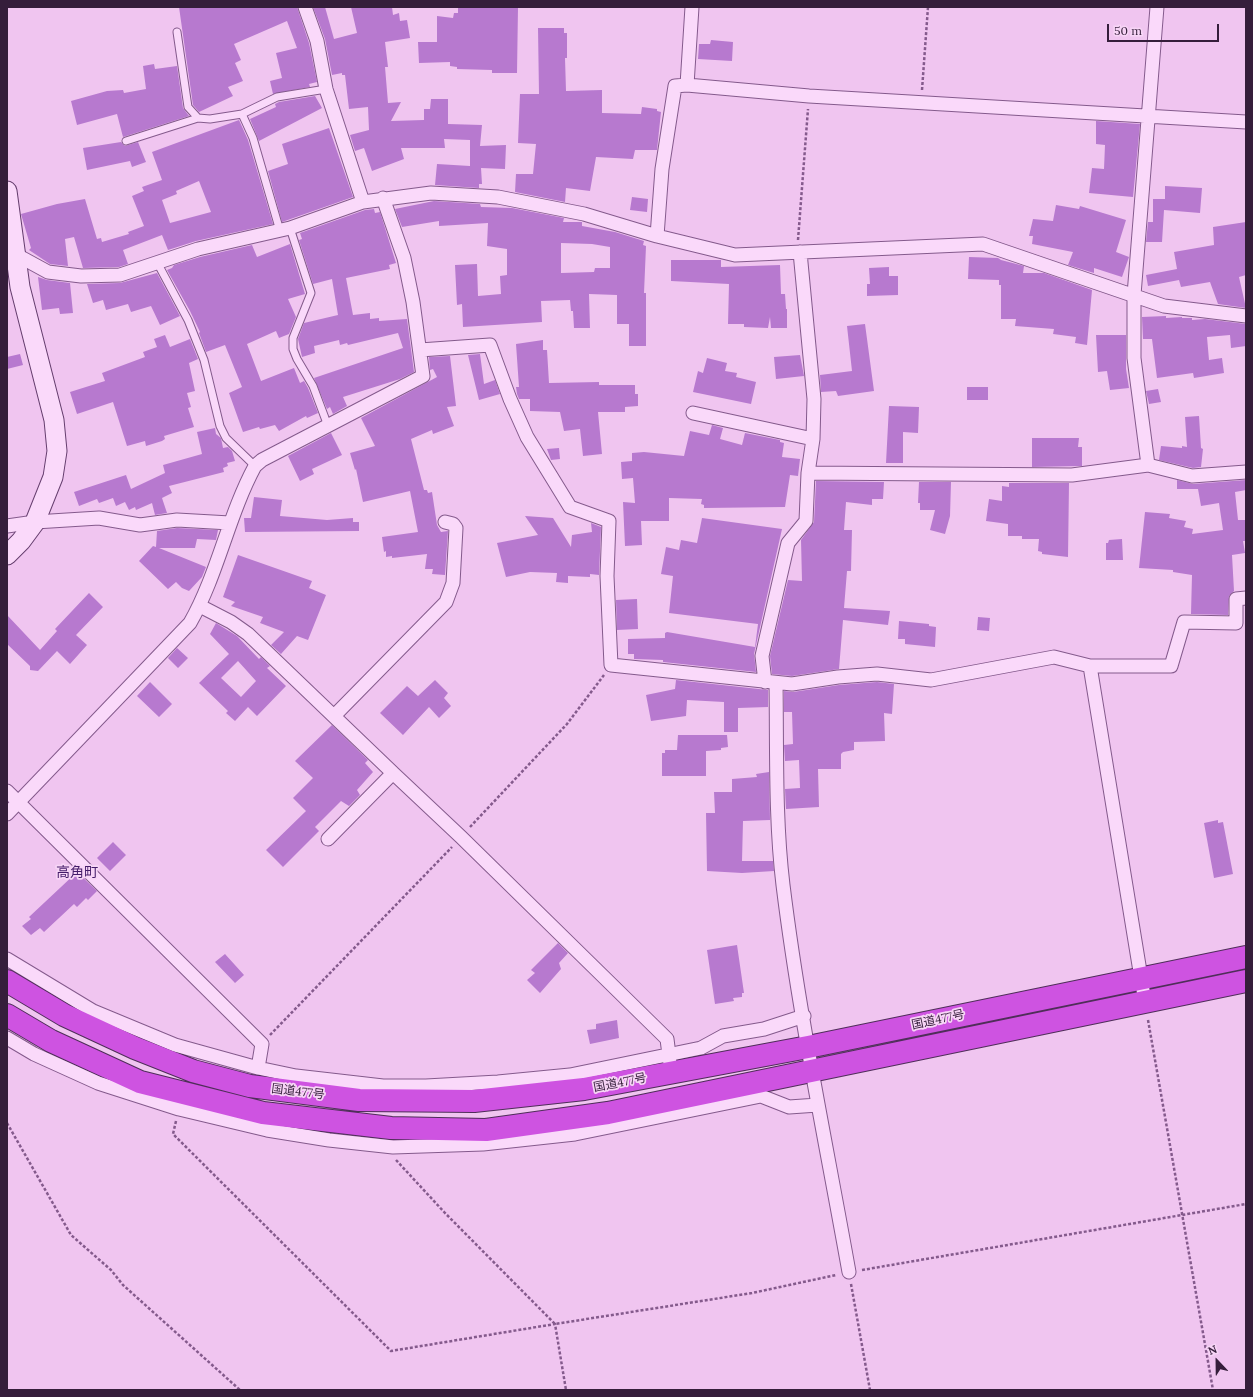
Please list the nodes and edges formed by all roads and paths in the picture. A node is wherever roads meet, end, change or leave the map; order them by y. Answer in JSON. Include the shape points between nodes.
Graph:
{"nodes":[{"id":1,"x":304,"y":7,"type":"edge"},
{"id":2,"x":692,"y":7,"type":"edge"},
{"id":3,"x":928,"y":7,"type":"edge"},
{"id":4,"x":1157,"y":7,"type":"edge"},
{"id":5,"x":177,"y":32,"type":"dead end"},
{"id":6,"x":687,"y":85,"type":"junction"},
{"id":7,"x":326,"y":89,"type":"junction"},
{"id":8,"x":809,"y":96,"type":"junction"},
{"id":9,"x":921,"y":102,"type":"junction"},
{"id":10,"x":242,"y":114,"type":"junction"},
{"id":11,"x":1149,"y":117,"type":"junction"},
{"id":12,"x":198,"y":118,"type":"junction"},
{"id":13,"x":1246,"y":122,"type":"edge"},
{"id":14,"x":126,"y":141,"type":"dead end"},
{"id":15,"x":7,"y":191,"type":"edge"},
{"id":16,"x":383,"y":198,"type":"junction"},
{"id":17,"x":363,"y":202,"type":"junction"},
{"id":18,"x":285,"y":230,"type":"junction"},
{"id":19,"x":657,"y":236,"type":"junction"},
{"id":20,"x":800,"y":252,"type":"junction"},
{"id":21,"x":15,"y":254,"type":"junction"},
{"id":22,"x":158,"y":264,"type":"junction"},
{"id":23,"x":1134,"y":294,"type":"junction"},
{"id":24,"x":1246,"y":316,"type":"edge"},
{"id":25,"x":420,"y":350,"type":"junction"},
{"id":26,"x":693,"y":413,"type":"dead end"},
{"id":27,"x":328,"y":426,"type":"junction"},
{"id":28,"x":813,"y":439,"type":"junction"},
{"id":29,"x":1148,"y":465,"type":"junction"},
{"id":30,"x":255,"y":466,"type":"junction"},
{"id":31,"x":1246,"y":472,"type":"edge"},
{"id":32,"x":808,"y":473,"type":"junction"},
{"id":33,"x":35,"y":522,"type":"junction"},
{"id":34,"x":445,"y":522,"type":"dead end"},
{"id":35,"x":230,"y":523,"type":"junction"},
{"id":36,"x":7,"y":526,"type":"edge"},
{"id":37,"x":7,"y":555,"type":"edge"},
{"id":38,"x":1246,"y":598,"type":"edge"},
{"id":39,"x":200,"y":606,"type":"junction"},
{"id":40,"x":611,"y":665,"type":"junction"},
{"id":41,"x":1090,"y":666,"type":"junction"},
{"id":42,"x":770,"y":683,"type":"junction"},
{"id":43,"x":334,"y":716,"type":"junction"},
{"id":44,"x":393,"y":773,"type":"junction"},
{"id":45,"x":7,"y":791,"type":"edge"},
{"id":46,"x":19,"y":802,"type":"junction"},
{"id":47,"x":7,"y":814,"type":"edge"},
{"id":48,"x":461,"y":837,"type":"junction"},
{"id":49,"x":328,"y":839,"type":"dead end"},
{"id":50,"x":1246,"y":957,"type":"edge"},
{"id":51,"x":7,"y":959,"type":"edge"},
{"id":52,"x":1141,"y":979,"type":"junction"},
{"id":53,"x":1246,"y":981,"type":"edge"},
{"id":54,"x":7,"y":982,"type":"edge"},
{"id":55,"x":1145,"y":1002,"type":"junction"},
{"id":56,"x":7,"y":1015,"type":"edge"},
{"id":57,"x":804,"y":1016,"type":"junction"},
{"id":58,"x":7,"y":1038,"type":"edge"},
{"id":59,"x":262,"y":1044,"type":"junction"},
{"id":60,"x":808,"y":1047,"type":"junction"},
{"id":61,"x":671,"y":1064,"type":"junction"},
{"id":62,"x":258,"y":1068,"type":"junction"},
{"id":63,"x":811,"y":1071,"type":"junction"},
{"id":64,"x":818,"y":1105,"type":"junction"},
{"id":65,"x":179,"y":1109,"type":"junction"},
{"id":66,"x":7,"y":1123,"type":"edge"},
{"id":67,"x":393,"y":1147,"type":"junction"},
{"id":68,"x":1246,"y":1204,"type":"edge"},
{"id":69,"x":1182,"y":1214,"type":"junction"},
{"id":70,"x":849,"y":1272,"type":"junction"},
{"id":71,"x":555,"y":1324,"type":"junction"},
{"id":72,"x":240,"y":1390,"type":"edge"},
{"id":73,"x":566,"y":1390,"type":"edge"},
{"id":74,"x":870,"y":1390,"type":"edge"},
{"id":75,"x":1213,"y":1390,"type":"edge"}],
"edges":[{"from":1,"to":7,"type":"street","via":[[316,41]]},
{"from":2,"to":6,"type":"street"},
{"from":3,"to":9,"type":"path"},
{"from":4,"to":11,"type":"street"},
{"from":5,"to":12,"type":"lane","via":[[188,107]]},
{"from":6,"to":8,"type":"street"},
{"from":6,"to":19,"type":"street","via":[[675,86],[662,169]]},
{"from":7,"to":10,"type":"lane","via":[[277,97]]},
{"from":7,"to":17,"type":"street"},
{"from":8,"to":9,"type":"street"},
{"from":8,"to":20,"type":"path","via":[[798,242]]},
{"from":9,"to":11,"type":"street"},
{"from":10,"to":12,"type":"lane","via":[[210,119]]},
{"from":10,"to":18,"type":"lane"},
{"from":11,"to":13,"type":"street"},
{"from":11,"to":23,"type":"street"},
{"from":12,"to":14,"type":"lane"},
{"from":15,"to":21,"type":"street"},
{"from":16,"to":17,"type":"street"},
{"from":16,"to":19,"type":"street","via":[[431,193],[498,198],[584,214]]},
{"from":16,"to":25,"type":"street","via":[[404,258]]},
{"from":17,"to":18,"type":"street"},
{"from":18,"to":22,"type":"street","via":[[198,249]]},
{"from":18,"to":27,"type":"lane","via":[[311,293],[292,338],[293,349],[314,386]]},
{"from":19,"to":20,"type":"street","via":[[735,255]]},
{"from":20,"to":23,"type":"street","via":[[983,244]]},
{"from":20,"to":28,"type":"street","via":[[814,399]]},
{"from":21,"to":22,"type":"street","via":[[48,272],[81,276],[120,275]]},
{"from":21,"to":33,"type":"street","via":[[20,287],[54,420],[57,451],[53,477]]},
{"from":22,"to":30,"type":"lane","via":[[188,320],[204,360],[220,426],[226,438]]},
{"from":23,"to":24,"type":"street","via":[[1164,306]]},
{"from":23,"to":29,"type":"street","via":[[1134,358]]},
{"from":25,"to":27,"type":"street","via":[[423,376]]},
{"from":25,"to":40,"type":"street","via":[[490,345],[527,437],[570,507],[609,521],[607,576]]},
{"from":26,"to":28,"type":"street"},
{"from":27,"to":30,"type":"street"},
{"from":28,"to":32,"type":"street"},
{"from":29,"to":31,"type":"street","via":[[1192,476]]},
{"from":29,"to":32,"type":"street","via":[[1072,475]]},
{"from":30,"to":35,"type":"street"},
{"from":32,"to":42,"type":"street","via":[[806,521],[788,543],[762,656]]},
{"from":33,"to":35,"type":"street","via":[[100,518],[140,524],[177,520]]},
{"from":33,"to":36,"type":"street"},
{"from":33,"to":37,"type":"street"},
{"from":34,"to":43,"type":"street","via":[[453,524],[456,528],[453,583],[446,602]]},
{"from":35,"to":39,"type":"street"},
{"from":38,"to":41,"type":"street","via":[[1236,599],[1236,623],[1184,622],[1171,666]]},
{"from":39,"to":43,"type":"street","via":[[248,634]]},
{"from":39,"to":46,"type":"street","via":[[190,623],[175,640]]},
{"from":40,"to":42,"type":"street"},
{"from":40,"to":48,"type":"path","via":[[567,724]]},
{"from":41,"to":42,"type":"street","via":[[1054,657],[931,680],[877,674],[792,684]]},
{"from":41,"to":52,"type":"street"},
{"from":42,"to":57,"type":"street","via":[[784,885]]},
{"from":43,"to":44,"type":"street"},
{"from":44,"to":48,"type":"street"},
{"from":44,"to":49,"type":"street"},
{"from":45,"to":46,"type":"street"},
{"from":46,"to":47,"type":"street"},
{"from":46,"to":59,"type":"street"},
{"from":48,"to":59,"type":"path"},
{"from":48,"to":61,"type":"street","via":[[667,1039]]},
{"from":50,"to":52,"type":"highway","name":"国道477号"},
{"from":51,"to":62,"type":"street","via":[[93,1011],[175,1045]]},
{"from":52,"to":55,"type":"street"},
{"from":52,"to":60,"type":"highway","name":"国道477号"},
{"from":53,"to":55,"type":"highway","name":"国道477号"},
{"from":54,"to":61,"type":"highway","name":"国道477号","via":[[64,1015],[193,1071],[250,1086],[359,1100],[474,1101],[584,1089]]},
{"from":55,"to":63,"type":"highway","name":"国道477号"},
{"from":55,"to":69,"type":"path"},
{"from":56,"to":63,"type":"highway","name":"国道477号","via":[[51,1042],[140,1082],[263,1113],[391,1128],[501,1128],[608,1113]]},
{"from":57,"to":60,"type":"street"},
{"from":57,"to":61,"type":"street","via":[[764,1029],[723,1036]]},
{"from":58,"to":65,"type":"street","via":[[34,1054],[98,1083]]},
{"from":59,"to":62,"type":"street"},
{"from":60,"to":61,"type":"highway","name":"国道477号"},
{"from":60,"to":63,"type":"street"},
{"from":61,"to":62,"type":"street","via":[[426,1086],[383,1086]]},
{"from":63,"to":64,"type":"street"},
{"from":64,"to":67,"type":"street","via":[[789,1107],[761,1096],[575,1134],[483,1144]]},
{"from":64,"to":70,"type":"street"},
{"from":65,"to":67,"type":"street","via":[[267,1130]]},
{"from":65,"to":71,"type":"path","via":[[173,1134],[391,1351]]},
{"from":66,"to":72,"type":"path","via":[[71,1235],[111,1270],[123,1286]]},
{"from":67,"to":71,"type":"path","via":[[394,1157],[445,1213]]},
{"from":68,"to":69,"type":"path"},
{"from":69,"to":70,"type":"path"},
{"from":69,"to":75,"type":"path"},
{"from":70,"to":71,"type":"path","via":[[752,1293]]},
{"from":70,"to":74,"type":"path"},
{"from":71,"to":73,"type":"path"}]}
